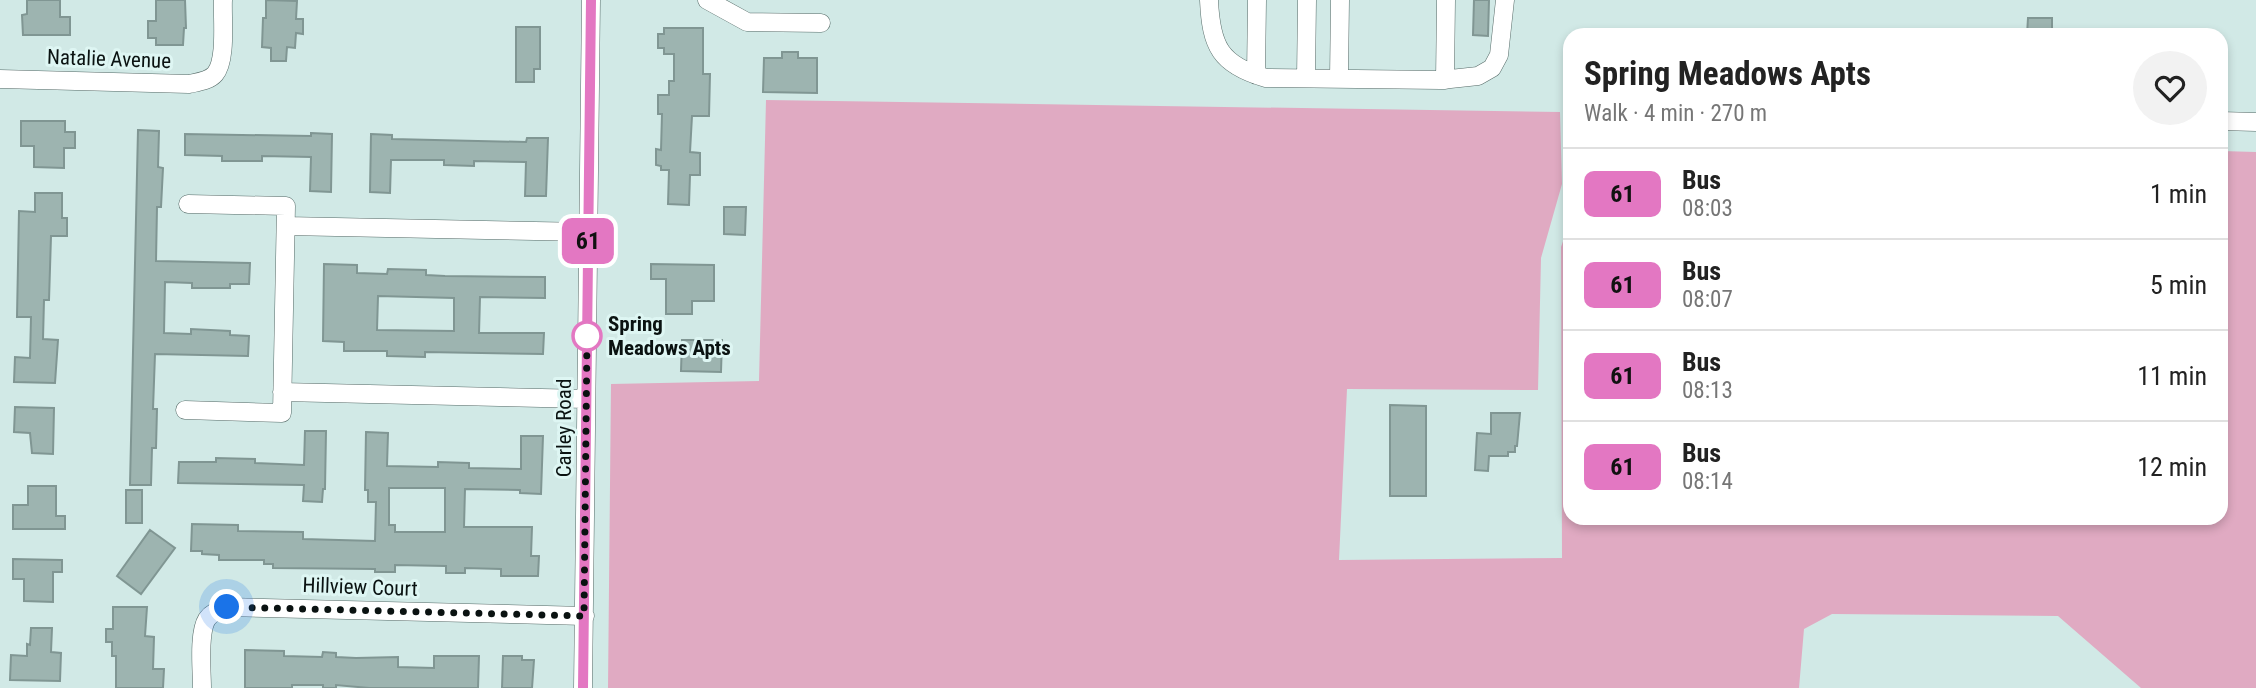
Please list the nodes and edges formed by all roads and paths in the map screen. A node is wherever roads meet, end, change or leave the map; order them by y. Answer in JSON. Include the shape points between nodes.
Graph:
{"nodes":[{"id":1,"x":223,"y":0,"type":"edge"},
{"id":2,"x":591,"y":0,"type":"edge"},
{"id":3,"x":707,"y":0,"type":"edge"},
{"id":4,"x":1209,"y":0,"type":"edge"},
{"id":5,"x":1257,"y":0,"type":"edge"},
{"id":6,"x":1307,"y":0,"type":"edge"},
{"id":7,"x":1340,"y":0,"type":"edge"},
{"id":8,"x":1446,"y":0,"type":"edge"},
{"id":9,"x":1505,"y":0,"type":"edge"},
{"id":10,"x":821,"y":23,"type":"dead end"},
{"id":11,"x":1256,"y":75,"type":"junction"},
{"id":12,"x":1306,"y":78,"type":"junction"},
{"id":13,"x":1339,"y":78,"type":"junction"},
{"id":14,"x":0,"y":79,"type":"edge"},
{"id":15,"x":1445,"y":80,"type":"junction"},
{"id":16,"x":2228,"y":121,"type":"edge"},
{"id":17,"x":2256,"y":122,"type":"edge"},
{"id":18,"x":188,"y":204,"type":"dead end"},
{"id":19,"x":286,"y":226,"type":"junction"},
{"id":20,"x":588,"y":232,"type":"junction"},
{"id":21,"x":282,"y":393,"type":"junction"},
{"id":22,"x":586,"y":399,"type":"junction"},
{"id":23,"x":185,"y":410,"type":"dead end"},
{"id":24,"x":584,"y":616,"type":"junction"},
{"id":25,"x":202,"y":688,"type":"edge"},
{"id":26,"x":583,"y":688,"type":"edge"}],
"edges":[{"from":1,"to":14,"type":"street","name":"Natalie Avenue","via":[[220,64],[205,81]]},
{"from":2,"to":20,"type":"street","name":"Carley Road"},
{"from":3,"to":10,"type":"street","via":[[747,22]]},
{"from":4,"to":11,"type":"street","via":[[1210,22],[1220,52]]},
{"from":5,"to":11,"type":"street"},
{"from":6,"to":12,"type":"street"},
{"from":7,"to":13,"type":"street"},
{"from":8,"to":15,"type":"street"},
{"from":9,"to":15,"type":"street","via":[[1499,55],[1492,68],[1478,76]]},
{"from":11,"to":12,"type":"street"},
{"from":12,"to":13,"type":"street"},
{"from":13,"to":15,"type":"street"},
{"from":16,"to":17,"type":"street"},
{"from":18,"to":19,"type":"street","via":[[286,205]]},
{"from":19,"to":20,"type":"street"},
{"from":19,"to":21,"type":"street"},
{"from":20,"to":22,"type":"street","name":"Carley Road"},
{"from":21,"to":22,"type":"street"},
{"from":21,"to":23,"type":"street","via":[[282,413]]},
{"from":22,"to":24,"type":"street","name":"Carley Road"},
{"from":24,"to":25,"type":"street","name":"Hillview Court","via":[[227,607],[214,611],[203,629]]},
{"from":24,"to":26,"type":"street","name":"Carley Road"}]}
